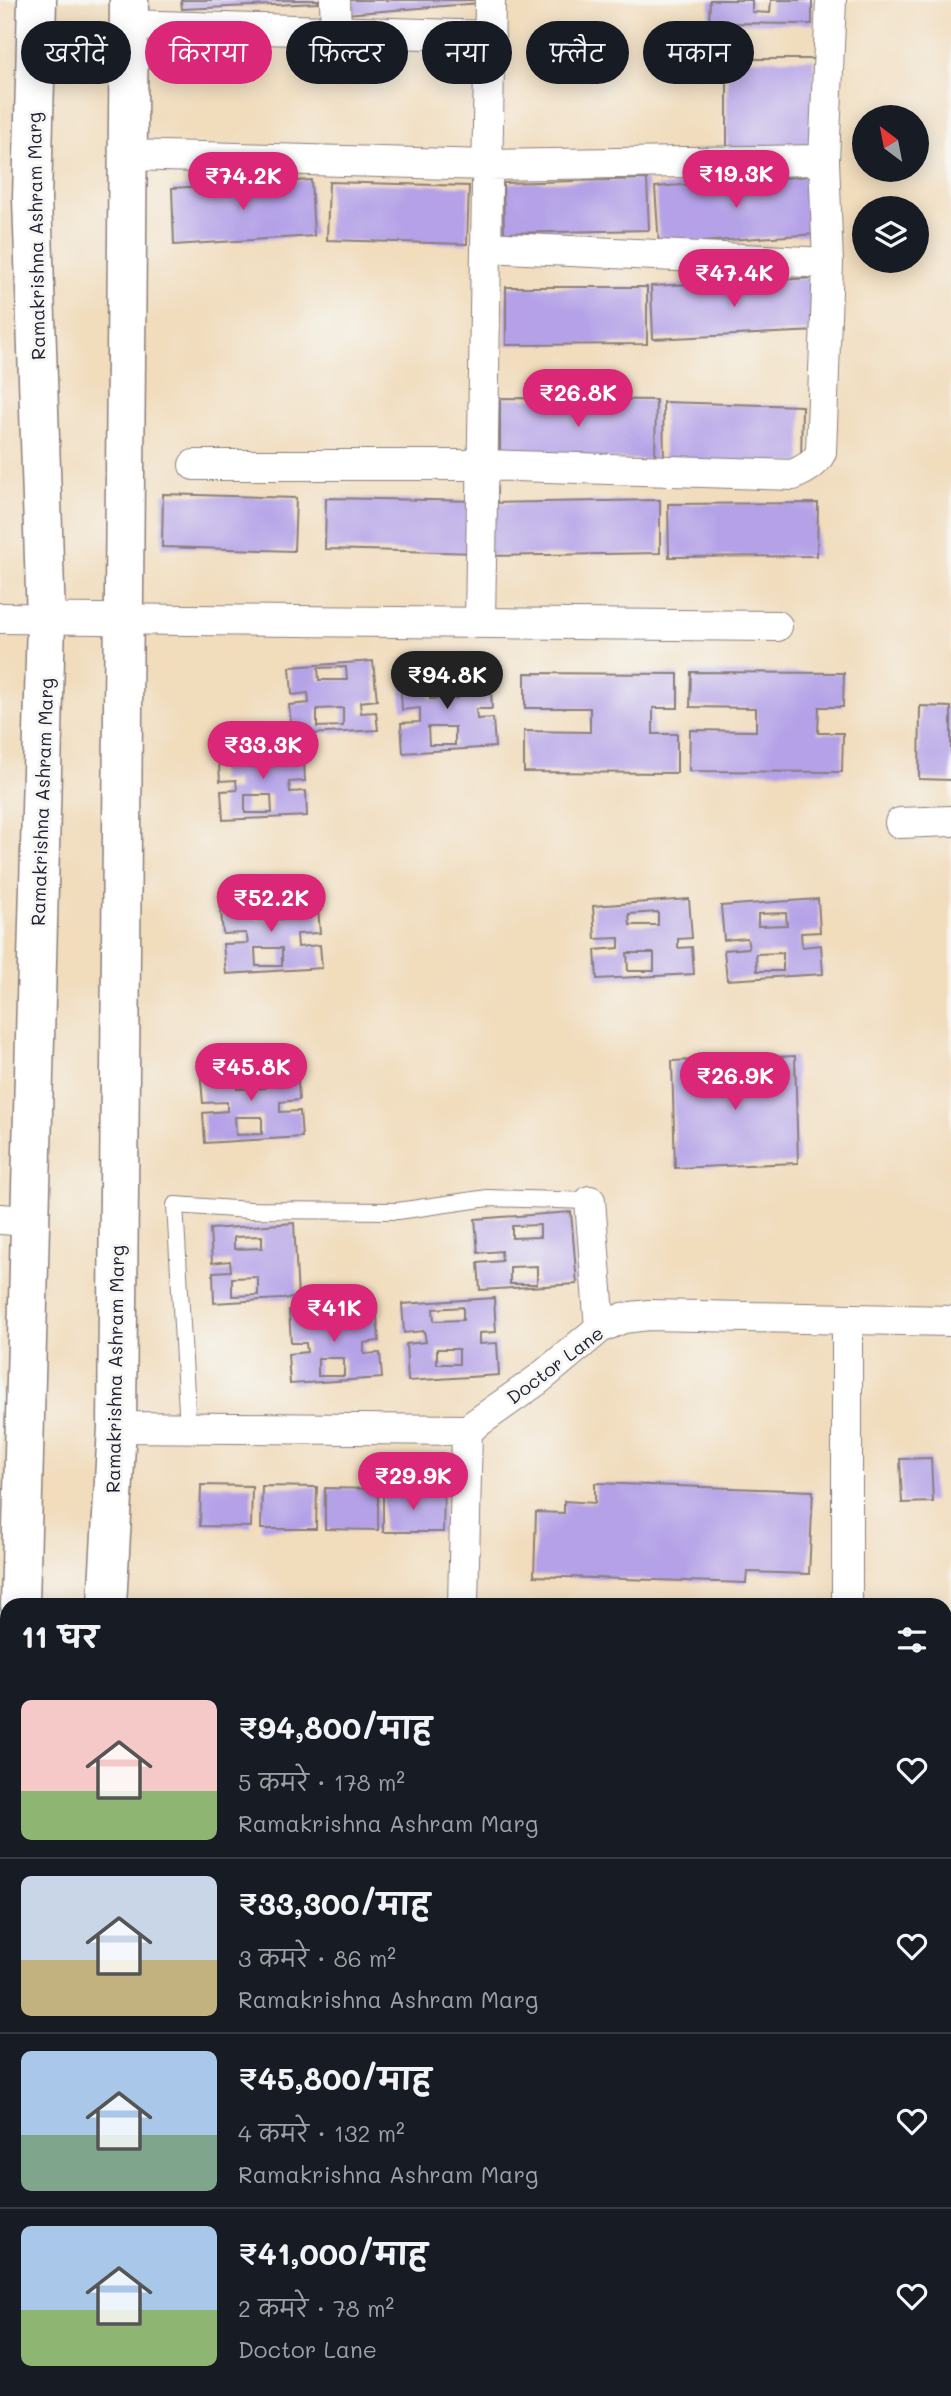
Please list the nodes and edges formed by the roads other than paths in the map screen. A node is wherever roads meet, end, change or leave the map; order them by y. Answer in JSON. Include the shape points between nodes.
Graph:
{"nodes":[{"id":1,"x":37,"y":0,"type":"edge"},
{"id":2,"x":335,"y":0,"type":"edge"},
{"id":3,"x":490,"y":0,"type":"edge"},
{"id":4,"x":831,"y":0,"type":"edge"},
{"id":5,"x":128,"y":12,"type":"edge"},
{"id":6,"x":336,"y":21,"type":"edge"},
{"id":7,"x":490,"y":21,"type":"edge"},
{"id":8,"x":286,"y":27,"type":"edge"},
{"id":9,"x":489,"y":84,"type":"edge"},
{"id":10,"x":127,"y":155,"type":"junction"},
{"id":11,"x":824,"y":160,"type":"junction"},
{"id":12,"x":488,"y":165,"type":"junction"},
{"id":13,"x":486,"y":247,"type":"junction"},
{"id":14,"x":828,"y":263,"type":"junction"},
{"id":15,"x":194,"y":464,"type":"dead end"},
{"id":16,"x":483,"y":465,"type":"junction"},
{"id":17,"x":0,"y":618,"type":"edge"},
{"id":18,"x":46,"y":620,"type":"junction"},
{"id":19,"x":122,"y":620,"type":"junction"},
{"id":20,"x":480,"y":623,"type":"junction"},
{"id":21,"x":777,"y":626,"type":"dead end"},
{"id":22,"x":951,"y":821,"type":"edge"},
{"id":23,"x":900,"y":823,"type":"dead end"},
{"id":24,"x":590,"y":1201,"type":"joint"},
{"id":25,"x":15,"y":1220,"type":"edge"},
{"id":26,"x":847,"y":1319,"type":"junction"},
{"id":27,"x":951,"y":1321,"type":"edge"},
{"id":28,"x":600,"y":1328,"type":"junction"},
{"id":29,"x":117,"y":1427,"type":"junction"},
{"id":30,"x":188,"y":1428,"type":"junction"},
{"id":31,"x":467,"y":1430,"type":"junction"},
{"id":32,"x":13,"y":1598,"type":"edge"},
{"id":33,"x":107,"y":1598,"type":"edge"},
{"id":34,"x":463,"y":1598,"type":"edge"},
{"id":35,"x":847,"y":1598,"type":"edge"}],
"edges":[{"from":1,"to":18,"type":"street","name":"Ramakrishna Ashram Marg","via":[[32,198]]},
{"from":2,"to":6,"type":"street"},
{"from":3,"to":7,"type":"street"},
{"from":4,"to":11,"type":"street"},
{"from":5,"to":8,"type":"street"},
{"from":5,"to":10,"type":"street","name":"Ramakrishna Ashram Marg"},
{"from":9,"to":12,"type":"street"},
{"from":10,"to":12,"type":"street"},
{"from":10,"to":19,"type":"street","name":"Ramakrishna Ashram Marg"},
{"from":11,"to":12,"type":"street"},
{"from":11,"to":14,"type":"street"},
{"from":12,"to":13,"type":"street"},
{"from":13,"to":14,"type":"street"},
{"from":13,"to":16,"type":"street"},
{"from":14,"to":16,"type":"street","via":[[821,453],[810,466],[793,475]]},
{"from":15,"to":16,"type":"street"},
{"from":16,"to":20,"type":"street"},
{"from":17,"to":18,"type":"street"},
{"from":18,"to":19,"type":"street"},
{"from":18,"to":25,"type":"street","name":"Ramakrishna Ashram Marg"},
{"from":19,"to":20,"type":"street"},
{"from":19,"to":29,"type":"street","name":"Ramakrishna Ashram Marg"},
{"from":20,"to":21,"type":"street"},
{"from":22,"to":23,"type":"street"},
{"from":24,"to":28,"type":"street"},
{"from":24,"to":30,"type":"lane","via":[[488,1198],[398,1211],[175,1205]]},
{"from":25,"to":32,"type":"street","name":"Ramakrishna Ashram Marg"},
{"from":26,"to":27,"type":"street","name":"Doctor Lane"},
{"from":26,"to":28,"type":"street","name":"Doctor Lane","via":[[649,1315],[623,1318]]},
{"from":26,"to":35,"type":"street"},
{"from":28,"to":31,"type":"street","name":"Doctor Lane"},
{"from":29,"to":30,"type":"street"},
{"from":29,"to":33,"type":"street","name":"Ramakrishna Ashram Marg"},
{"from":30,"to":31,"type":"street"},
{"from":31,"to":34,"type":"street"}]}
